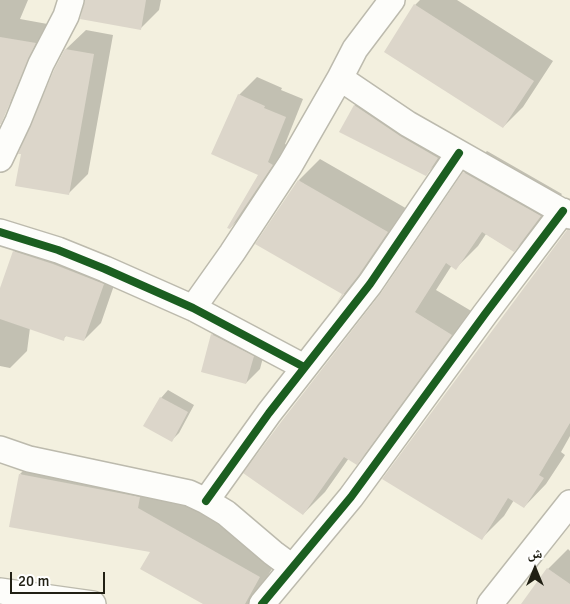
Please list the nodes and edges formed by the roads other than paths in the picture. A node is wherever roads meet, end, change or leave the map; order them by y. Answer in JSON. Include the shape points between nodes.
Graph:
{"nodes":[{"id":1,"x":71,"y":0,"type":"edge"},
{"id":2,"x":392,"y":0,"type":"edge"},
{"id":3,"x":340,"y":78,"type":"junction"},
{"id":4,"x":459,"y":153,"type":"junction"},
{"id":5,"x":0,"y":159,"type":"edge"},
{"id":6,"x":566,"y":214,"type":"edge"},
{"id":7,"x":0,"y":232,"type":"edge"},
{"id":8,"x":193,"y":308,"type":"junction"},
{"id":9,"x":304,"y":367,"type":"junction"},
{"id":10,"x":0,"y":449,"type":"edge"},
{"id":11,"x":206,"y":501,"type":"junction"},
{"id":12,"x":570,"y":503,"type":"edge"},
{"id":13,"x":292,"y":567,"type":"junction"},
{"id":14,"x":0,"y":591,"type":"edge"},
{"id":15,"x":93,"y":604,"type":"edge"},
{"id":16,"x":262,"y":604,"type":"edge"},
{"id":17,"x":490,"y":604,"type":"edge"}],
"edges":[{"from":1,"to":5,"type":"street"},
{"from":2,"to":3,"type":"street","via":[[355,49]]},
{"from":3,"to":4,"type":"street","via":[[408,124]]},
{"from":3,"to":8,"type":"street","via":[[290,165]]},
{"from":4,"to":6,"type":"street"},
{"from":4,"to":9,"type":"street","via":[[370,284]]},
{"from":6,"to":13,"type":"street","via":[[485,314],[351,496]]},
{"from":7,"to":8,"type":"street","via":[[58,250]]},
{"from":8,"to":9,"type":"street"},
{"from":9,"to":11,"type":"street"},
{"from":10,"to":11,"type":"street","via":[[189,493]]},
{"from":11,"to":13,"type":"street","via":[[226,513]]},
{"from":12,"to":17,"type":"street"},
{"from":13,"to":16,"type":"street"},
{"from":14,"to":15,"type":"street"}]}
